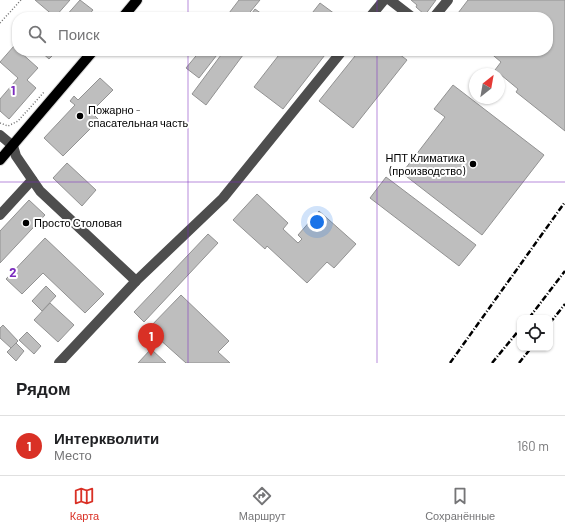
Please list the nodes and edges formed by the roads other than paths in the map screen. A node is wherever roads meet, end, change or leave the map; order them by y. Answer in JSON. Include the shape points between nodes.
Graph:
{"nodes":[{"id":1,"x":137,"y":0,"type":"edge"},
{"id":2,"x":384,"y":0,"type":"edge"},
{"id":3,"x":390,"y":0,"type":"edge"},
{"id":4,"x":448,"y":0,"type":"edge"},
{"id":5,"x":127,"y":12,"type":"edge"},
{"id":6,"x":374,"y":12,"type":"edge"},
{"id":7,"x":406,"y":12,"type":"edge"},
{"id":8,"x":438,"y":12,"type":"edge"},
{"id":9,"x":89,"y":56,"type":"edge"},
{"id":10,"x":338,"y":56,"type":"edge"},
{"id":11,"x":0,"y":135,"type":"edge"},
{"id":12,"x":13,"y":146,"type":"junction"},
{"id":13,"x":0,"y":160,"type":"edge"},
{"id":14,"x":32,"y":180,"type":"junction"},
{"id":15,"x":0,"y":215,"type":"edge"},
{"id":16,"x":136,"y":281,"type":"junction"},
{"id":17,"x":59,"y":363,"type":"edge"}],
"edges":[{"from":1,"to":5,"type":"main road"},
{"from":2,"to":6,"type":"street"},
{"from":3,"to":7,"type":"street"},
{"from":4,"to":8,"type":"street"},
{"from":9,"to":12,"type":"main road"},
{"from":10,"to":16,"type":"street","via":[[224,198]]},
{"from":11,"to":12,"type":"street"},
{"from":12,"to":13,"type":"main road"},
{"from":12,"to":14,"type":"street","via":[[16,156]]},
{"from":14,"to":15,"type":"street"},
{"from":14,"to":16,"type":"street","via":[[40,191]]},
{"from":16,"to":17,"type":"street"}]}
